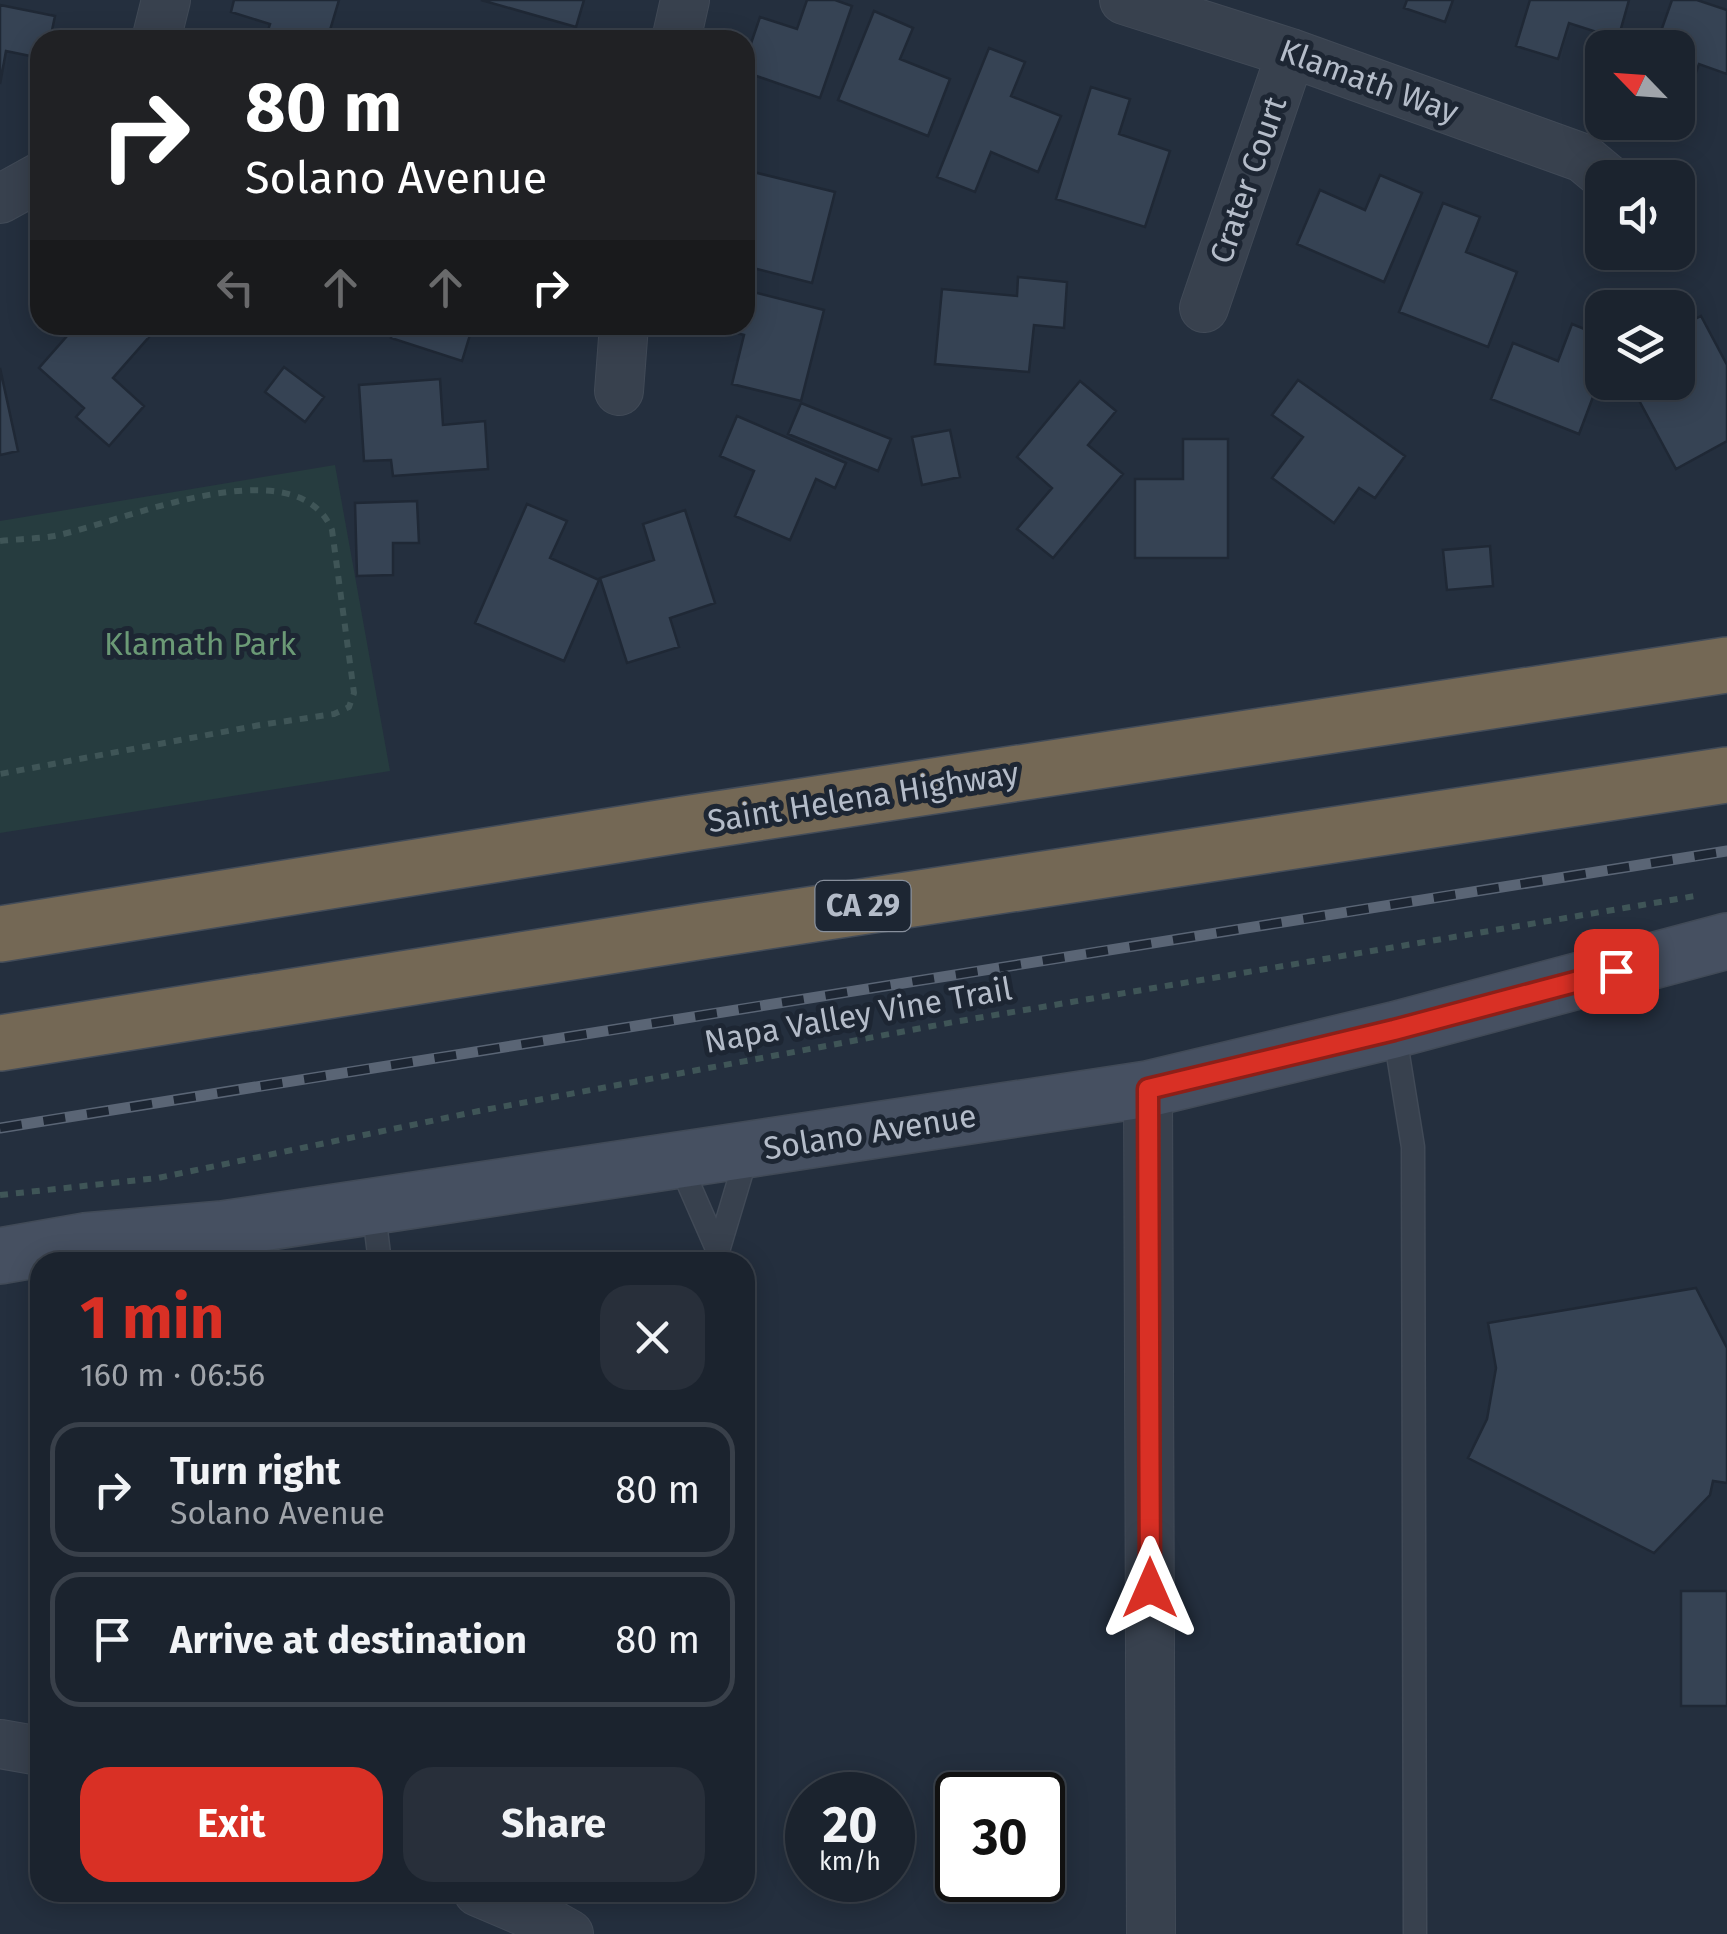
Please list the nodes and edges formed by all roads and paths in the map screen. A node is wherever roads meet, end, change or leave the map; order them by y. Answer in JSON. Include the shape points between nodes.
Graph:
{"nodes":[{"id":1,"x":166,"y":0,"type":"edge"},
{"id":2,"x":685,"y":0,"type":"edge"},
{"id":3,"x":1124,"y":0,"type":"edge"},
{"id":4,"x":158,"y":30,"type":"edge"},
{"id":5,"x":678,"y":30,"type":"edge"},
{"id":6,"x":1291,"y":52,"type":"junction"},
{"id":7,"x":1585,"y":160,"type":"edge"},
{"id":8,"x":30,"y":184,"type":"edge"},
{"id":9,"x":0,"y":200,"type":"edge"},
{"id":10,"x":1204,"y":308,"type":"dead end"},
{"id":11,"x":623,"y":335,"type":"edge"},
{"id":12,"x":620,"y":390,"type":"dead end"},
{"id":13,"x":0,"y":541,"type":"edge"},
{"id":14,"x":1727,"y":665,"type":"edge"},
{"id":15,"x":0,"y":774,"type":"edge"},
{"id":16,"x":1727,"y":775,"type":"edge"},
{"id":17,"x":1719,"y":918,"type":"edge"},
{"id":18,"x":0,"y":934,"type":"edge"},
{"id":19,"x":1394,"y":1030,"type":"junction"},
{"id":20,"x":0,"y":1043,"type":"edge"},
{"id":21,"x":1148,"y":1089,"type":"junction"},
{"id":22,"x":748,"y":1151,"type":"junction"},
{"id":23,"x":679,"y":1162,"type":"junction"},
{"id":24,"x":0,"y":1195,"type":"edge"},
{"id":25,"x":373,"y":1206,"type":"junction"},
{"id":26,"x":379,"y":1252,"type":"edge"},
{"id":27,"x":717,"y":1252,"type":"edge"},
{"id":28,"x":720,"y":1252,"type":"edge"},
{"id":29,"x":0,"y":1256,"type":"edge"},
{"id":30,"x":0,"y":1744,"type":"edge"},
{"id":31,"x":30,"y":1750,"type":"edge"},
{"id":32,"x":512,"y":1902,"type":"edge"},
{"id":33,"x":559,"y":1916,"type":"edge"},
{"id":34,"x":1151,"y":1934,"type":"edge"},
{"id":35,"x":1414,"y":1934,"type":"edge"}],
"edges":[{"from":1,"to":4,"type":"street"},
{"from":2,"to":5,"type":"street"},
{"from":3,"to":6,"type":"street","name":"Klamath Way"},
{"from":6,"to":7,"type":"street","name":"Klamath Way"},
{"from":6,"to":10,"type":"street","name":"Crater Court"},
{"from":8,"to":9,"type":"street"},
{"from":11,"to":12,"type":"street"},
{"from":13,"to":15,"type":"path","via":[[55,536],[193,498],[256,490],[296,496],[316,505],[332,530],[354,693],[350,706],[334,714]]},
{"from":14,"to":18,"type":"highway","name":"Saint Helena Highway"},
{"from":16,"to":20,"type":"highway","number":"CA 29"},
{"from":17,"to":19,"type":"street","name":"Solano Avenue"},
{"from":17,"to":24,"type":"path","name":"Napa Valley Vine Trail","via":[[954,1022],[158,1178]]},
{"from":19,"to":21,"type":"street","name":"Solano Avenue"},
{"from":19,"to":35,"type":"lane","via":[[1413,1164]]},
{"from":21,"to":22,"type":"street","name":"Solano Avenue"},
{"from":21,"to":34,"type":"street"},
{"from":22,"to":23,"type":"street","name":"Solano Avenue"},
{"from":22,"to":28,"type":"lane"},
{"from":23,"to":25,"type":"street","name":"Solano Avenue"},
{"from":23,"to":27,"type":"lane"},
{"from":25,"to":26,"type":"lane"},
{"from":25,"to":29,"type":"street","name":"Solano Avenue"},
{"from":30,"to":31,"type":"street"},
{"from":32,"to":33,"type":"street"}]}
